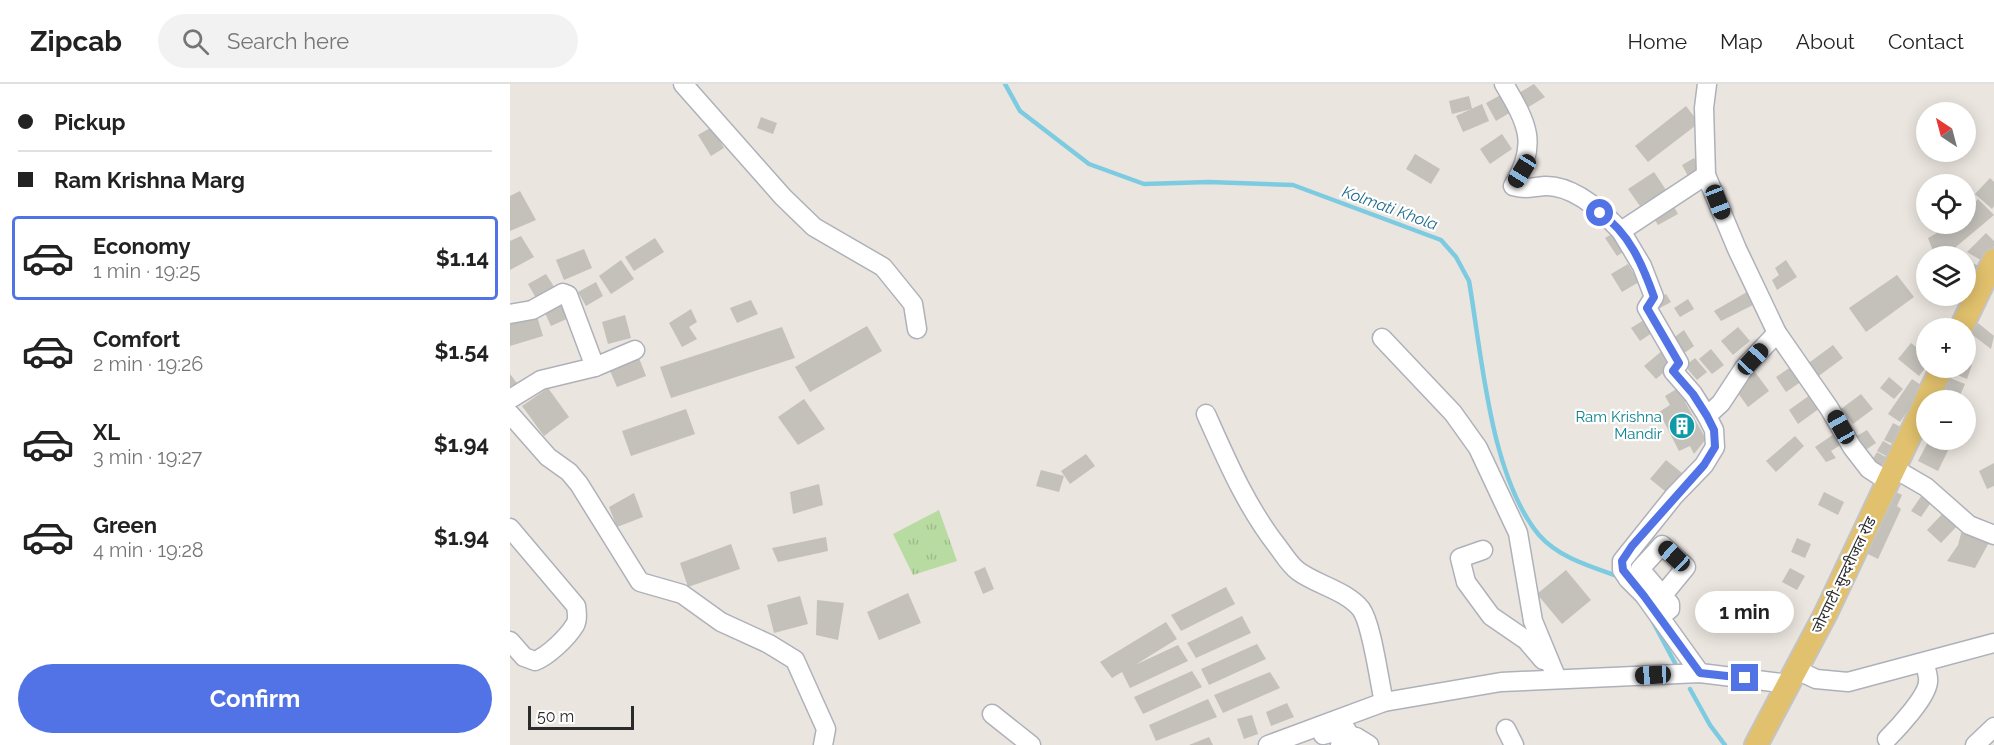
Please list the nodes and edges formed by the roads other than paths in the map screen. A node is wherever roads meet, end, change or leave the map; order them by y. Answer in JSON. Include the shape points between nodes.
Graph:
{"nodes":[{"id":1,"x":683,"y":84,"type":"edge"},
{"id":2,"x":1503,"y":84,"type":"edge"},
{"id":3,"x":1707,"y":84,"type":"edge"},
{"id":4,"x":1706,"y":175,"type":"junction"},
{"id":5,"x":1621,"y":231,"type":"junction"},
{"id":6,"x":1994,"y":260,"type":"edge"},
{"id":7,"x":510,"y":314,"type":"edge"},
{"id":8,"x":1966,"y":318,"type":"edge"},
{"id":9,"x":917,"y":329,"type":"dead end"},
{"id":10,"x":1777,"y":333,"type":"junction"},
{"id":11,"x":1382,"y":338,"type":"dead end"},
{"id":12,"x":635,"y":350,"type":"dead end"},
{"id":13,"x":596,"y":367,"type":"junction"},
{"id":14,"x":510,"y":399,"type":"edge"},
{"id":15,"x":510,"y":414,"type":"edge"},
{"id":16,"x":1206,"y":414,"type":"dead end"},
{"id":17,"x":1707,"y":416,"type":"junction"},
{"id":18,"x":1916,"y":423,"type":"edge"},
{"id":19,"x":1892,"y":475,"type":"junction"},
{"id":20,"x":510,"y":528,"type":"edge"},
{"id":21,"x":1994,"y":535,"type":"edge"},
{"id":22,"x":1483,"y":550,"type":"dead end"},
{"id":23,"x":1663,"y":596,"type":"dead end"},
{"id":24,"x":1660,"y":617,"type":"junction"},
{"id":25,"x":510,"y":641,"type":"edge"},
{"id":26,"x":1994,"y":643,"type":"edge"},
{"id":27,"x":1924,"y":663,"type":"junction"},
{"id":28,"x":1554,"y":672,"type":"junction"},
{"id":29,"x":1700,"y":673,"type":"junction"},
{"id":30,"x":1793,"y":677,"type":"junction"},
{"id":31,"x":1384,"y":702,"type":"junction"},
{"id":32,"x":992,"y":714,"type":"dead end"},
{"id":33,"x":1994,"y":727,"type":"edge"},
{"id":34,"x":1301,"y":731,"type":"junction"},
{"id":35,"x":1887,"y":740,"type":"dead end"},
{"id":36,"x":1345,"y":741,"type":"edge"},
{"id":37,"x":823,"y":745,"type":"edge"},
{"id":38,"x":1031,"y":745,"type":"edge"},
{"id":39,"x":1268,"y":745,"type":"edge"},
{"id":40,"x":1368,"y":745,"type":"edge"},
{"id":41,"x":1756,"y":745,"type":"edge"},
{"id":42,"x":1975,"y":745,"type":"edge"}],
"edges":[{"from":1,"to":9,"type":"street","via":[[814,227],[883,267],[913,304]]},
{"from":2,"to":5,"type":"street","via":[[1523,117],[1529,154],[1513,186],[1527,190],[1546,186],[1576,194]]},
{"from":3,"to":4,"type":"street"},
{"from":4,"to":5,"type":"street"},
{"from":4,"to":10,"type":"street"},
{"from":5,"to":17,"type":"street","via":[[1654,297],[1647,308],[1679,363],[1673,371]]},
{"from":6,"to":8,"type":"main road"},
{"from":7,"to":13,"type":"street","via":[[532,310],[563,293],[568,295]]},
{"from":10,"to":17,"type":"street"},
{"from":10,"to":19,"type":"street","via":[[1863,462],[1869,469]]},
{"from":11,"to":28,"type":"street","via":[[1453,412],[1478,448],[1518,533],[1533,621]]},
{"from":12,"to":13,"type":"street"},
{"from":13,"to":14,"type":"street","via":[[542,380]]},
{"from":15,"to":37,"type":"street","via":[[548,457],[579,484],[640,582],[682,594],[721,622],[795,660],[826,729]]},
{"from":16,"to":31,"type":"street","via":[[1239,488],[1290,563],[1360,609],[1367,624]]},
{"from":17,"to":24,"type":"street","via":[[1714,430],[1715,447],[1622,561],[1628,579]]},
{"from":18,"to":19,"type":"main road","name":"जोरपाटी-सुन्दरीजल रोड"},
{"from":19,"to":21,"type":"street","via":[[1926,487],[1969,525]]},
{"from":19,"to":30,"type":"main road","name":"जोरपाटी-सुन्दरीजल रोड"},
{"from":20,"to":25,"type":"street","via":[[576,606],[577,616],[576,624],[543,658],[535,661],[524,657]]},
{"from":22,"to":28,"type":"street","via":[[1461,558],[1466,582],[1491,616],[1526,640]]},
{"from":23,"to":24,"type":"street","via":[[1670,609]]},
{"from":24,"to":29,"type":"street"},
{"from":26,"to":27,"type":"street"},
{"from":27,"to":30,"type":"street","via":[[1848,682]]},
{"from":27,"to":35,"type":"street","via":[[1929,683]]},
{"from":28,"to":29,"type":"street"},
{"from":28,"to":31,"type":"street"},
{"from":29,"to":30,"type":"street"},
{"from":30,"to":41,"type":"main road","name":"जोरपाटी-सुन्दरीजल रोड"},
{"from":31,"to":34,"type":"street"},
{"from":32,"to":38,"type":"street"},
{"from":33,"to":42,"type":"street"},
{"from":34,"to":36,"type":"street","via":[[1311,738],[1346,729]]},
{"from":34,"to":39,"type":"street"},
{"from":36,"to":40,"type":"street","via":[[1356,737]]}]}
